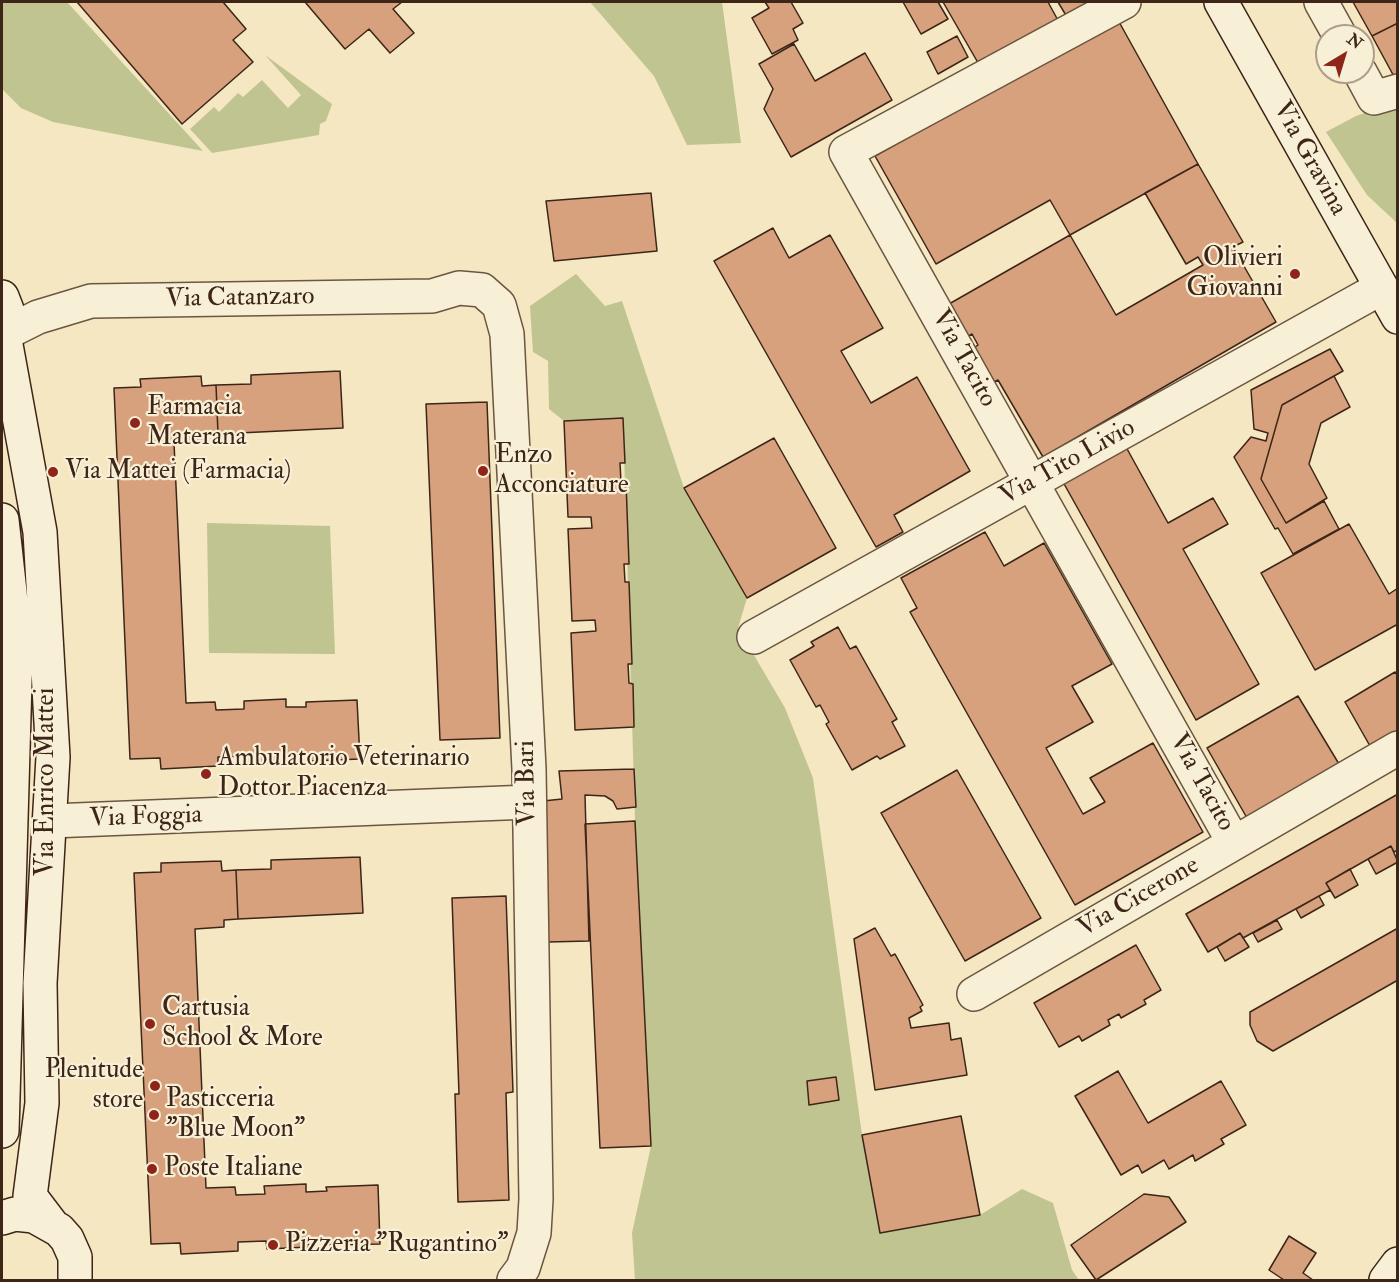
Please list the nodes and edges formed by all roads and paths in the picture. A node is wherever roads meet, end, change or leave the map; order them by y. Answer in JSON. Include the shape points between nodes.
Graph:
{"nodes":[{"id":1,"x":1124,"y":2,"type":"edge"},
{"id":2,"x":1221,"y":2,"type":"edge"},
{"id":3,"x":1321,"y":2,"type":"edge"},
{"id":4,"x":1333,"y":24,"type":"edge"},
{"id":5,"x":1366,"y":84,"type":"edge"},
{"id":6,"x":1398,"y":91,"type":"edge"},
{"id":7,"x":1381,"y":288,"type":"junction"},
{"id":8,"x":482,"y":290,"type":"joint"},
{"id":9,"x":2,"y":297,"type":"edge"},
{"id":10,"x":1398,"y":317,"type":"edge"},
{"id":11,"x":3,"y":335,"type":"edge"},
{"id":12,"x":1032,"y":482,"type":"junction"},
{"id":13,"x":2,"y":520,"type":"edge"},
{"id":14,"x":754,"y":637,"type":"dead end"},
{"id":15,"x":1398,"y":748,"type":"edge"},
{"id":16,"x":8,"y":761,"type":"edge"},
{"id":17,"x":529,"y":802,"type":"junction"},
{"id":18,"x":51,"y":821,"type":"junction"},
{"id":19,"x":1234,"y":843,"type":"junction"},
{"id":20,"x":974,"y":994,"type":"dead end"},
{"id":21,"x":2,"y":1131,"type":"edge"},
{"id":22,"x":6,"y":1212,"type":"edge"},
{"id":23,"x":52,"y":1225,"type":"junction"},
{"id":24,"x":1398,"y":1264,"type":"edge"},
{"id":25,"x":75,"y":1281,"type":"edge"},
{"id":26,"x":514,"y":1281,"type":"edge"},
{"id":27,"x":1386,"y":1281,"type":"edge"}],
"edges":[{"from":1,"to":12,"type":"street","name":"Via Tacito","via":[[846,152]]},
{"from":2,"to":7,"type":"street","name":"Via Gravina"},
{"from":3,"to":4,"type":"street"},
{"from":5,"to":6,"type":"street","via":[[1374,98]]},
{"from":7,"to":10,"type":"street","name":"Via Gravina"},
{"from":7,"to":12,"type":"street","name":"Via Tito Livio"},
{"from":8,"to":11,"type":"street","name":"Via Catanzaro","via":[[459,288],[432,296],[92,301],[38,317]]},
{"from":8,"to":17,"type":"street","name":"Via Bari","via":[[499,304],[507,334]]},
{"from":9,"to":11,"type":"street","name":"Via Enrico Mattei","via":[[7,310]]},
{"from":11,"to":18,"type":"street","name":"Via Enrico Mattei","via":[[40,532],[53,757]]},
{"from":12,"to":14,"type":"street","name":"Via Tito Livio"},
{"from":12,"to":19,"type":"street","name":"Via Tacito"},
{"from":13,"to":16,"type":"street","name":"Via Enrico Mattei","via":[[16,646]]},
{"from":15,"to":19,"type":"street","name":"Via Cicerone"},
{"from":16,"to":21,"type":"street","name":"Via Enrico Mattei"},
{"from":17,"to":18,"type":"street","name":"Via Foggia"},
{"from":17,"to":26,"type":"street","name":"Via Bari","via":[[536,1199],[534,1233],[523,1268]]},
{"from":18,"to":23,"type":"street","name":"Via Enrico Mattei","via":[[40,983],[42,1103],[30,1196]]},
{"from":19,"to":20,"type":"street","name":"Via Cicerone"},
{"from":22,"to":23,"type":"street","via":[[34,1216]]},
{"from":23,"to":25,"type":"street","name":"Via Enrico Mattei","via":[[67,1239],[75,1257]]},
{"from":24,"to":27,"type":"street"}]}
